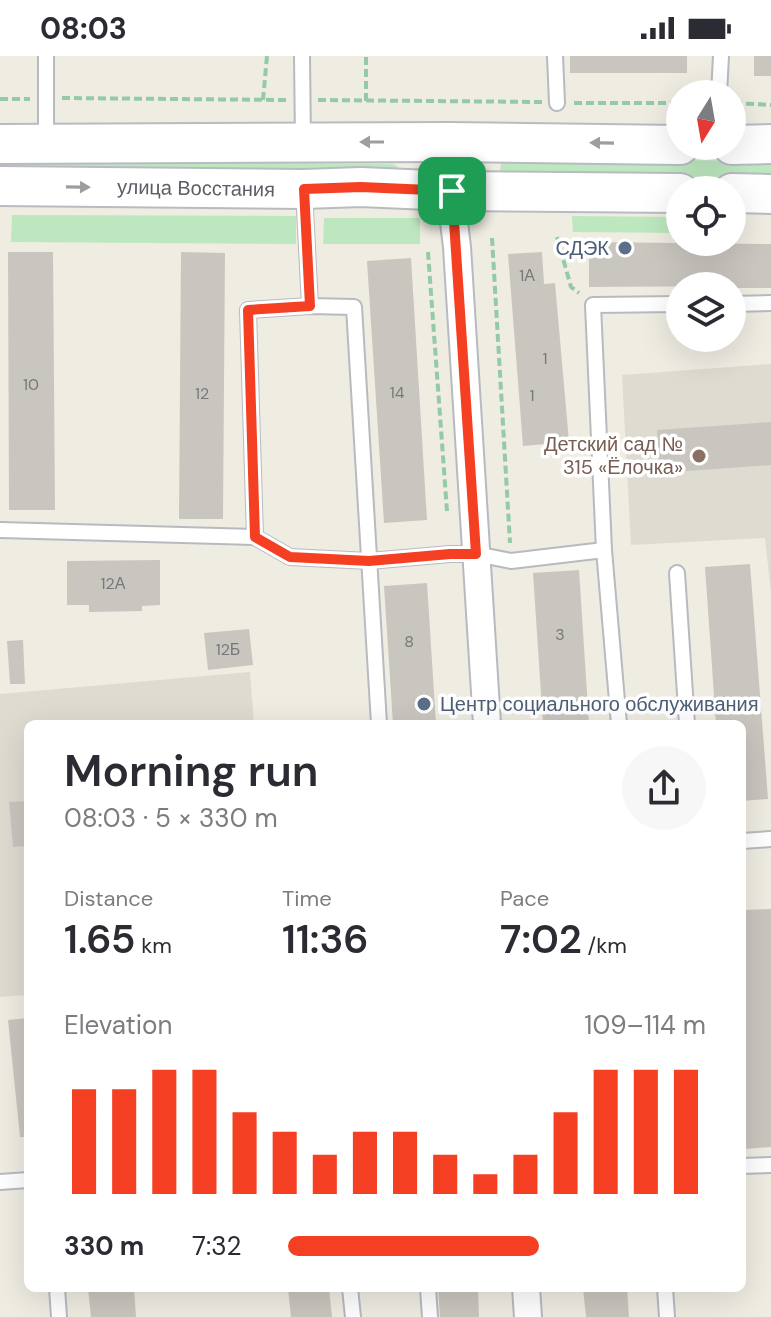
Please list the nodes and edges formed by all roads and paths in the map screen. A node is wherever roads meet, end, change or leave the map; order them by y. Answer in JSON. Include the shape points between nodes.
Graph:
{"nodes":[{"id":1,"x":46,"y":56,"type":"edge"},
{"id":2,"x":267,"y":56,"type":"edge"},
{"id":3,"x":302,"y":56,"type":"edge"},
{"id":4,"x":366,"y":56,"type":"edge"},
{"id":5,"x":555,"y":56,"type":"edge"},
{"id":6,"x":721,"y":56,"type":"edge"},
{"id":7,"x":720,"y":80,"type":"edge"},
{"id":8,"x":46,"y":98,"type":"junction"},
{"id":9,"x":0,"y":99,"type":"edge"},
{"id":10,"x":263,"y":100,"type":"junction"},
{"id":11,"x":303,"y":100,"type":"junction"},
{"id":12,"x":366,"y":101,"type":"junction"},
{"id":13,"x":557,"y":103,"type":"junction"},
{"id":14,"x":666,"y":103,"type":"edge"},
{"id":15,"x":746,"y":104,"type":"edge"},
{"id":16,"x":771,"y":105,"type":"edge"},
{"id":17,"x":450,"y":142,"type":"junction"},
{"id":18,"x":303,"y":143,"type":"junction"},
{"id":19,"x":0,"y":144,"type":"edge"},
{"id":20,"x":46,"y":144,"type":"junction"},
{"id":21,"x":771,"y":144,"type":"edge"},
{"id":22,"x":666,"y":145,"type":"edge"},
{"id":23,"x":746,"y":145,"type":"edge"},
{"id":24,"x":0,"y":186,"type":"edge"},
{"id":25,"x":304,"y":189,"type":"junction"},
{"id":26,"x":452,"y":191,"type":"junction"},
{"id":27,"x":666,"y":193,"type":"edge"},
{"id":28,"x":746,"y":193,"type":"edge"},
{"id":29,"x":771,"y":194,"type":"edge"},
{"id":30,"x":557,"y":237,"type":"dead end"},
{"id":31,"x":492,"y":238,"type":"dead end"},
{"id":32,"x":428,"y":252,"type":"dead end"},
{"id":33,"x":771,"y":303,"type":"edge"},
{"id":34,"x":666,"y":304,"type":"edge"},
{"id":35,"x":746,"y":304,"type":"edge"},
{"id":36,"x":593,"y":305,"type":"junction"},
{"id":37,"x":310,"y":306,"type":"junction"},
{"id":38,"x":0,"y":530,"type":"edge"},
{"id":39,"x":255,"y":537,"type":"junction"},
{"id":40,"x":604,"y":550,"type":"junction"},
{"id":41,"x":463,"y":554,"type":"junction"},
{"id":42,"x":369,"y":561,"type":"junction"},
{"id":43,"x":511,"y":561,"type":"junction"},
{"id":44,"x":677,"y":573,"type":"dead end"},
{"id":45,"x":379,"y":720,"type":"edge"},
{"id":46,"x":486,"y":720,"type":"edge"},
{"id":47,"x":619,"y":720,"type":"edge"},
{"id":48,"x":687,"y":720,"type":"edge"},
{"id":49,"x":771,"y":839,"type":"edge"},
{"id":50,"x":746,"y":841,"type":"edge"},
{"id":51,"x":771,"y":1165,"type":"edge"},
{"id":52,"x":746,"y":1166,"type":"edge"},
{"id":53,"x":24,"y":1180,"type":"edge"},
{"id":54,"x":0,"y":1182,"type":"edge"},
{"id":55,"x":57,"y":1292,"type":"edge"},
{"id":56,"x":350,"y":1292,"type":"edge"},
{"id":57,"x":428,"y":1292,"type":"edge"},
{"id":58,"x":526,"y":1292,"type":"edge"},
{"id":59,"x":665,"y":1292,"type":"edge"},
{"id":60,"x":59,"y":1317,"type":"edge"},
{"id":61,"x":353,"y":1317,"type":"edge"},
{"id":62,"x":430,"y":1317,"type":"edge"},
{"id":63,"x":528,"y":1317,"type":"edge"},
{"id":64,"x":667,"y":1317,"type":"edge"}],
"edges":[{"from":1,"to":8,"type":"lane"},
{"from":2,"to":10,"type":"path"},
{"from":3,"to":11,"type":"lane"},
{"from":4,"to":12,"type":"path"},
{"from":5,"to":13,"type":"lane"},
{"from":6,"to":7,"type":"lane"},
{"from":8,"to":9,"type":"path"},
{"from":8,"to":10,"type":"path"},
{"from":8,"to":20,"type":"lane"},
{"from":10,"to":11,"type":"path"},
{"from":11,"to":12,"type":"path"},
{"from":11,"to":18,"type":"lane"},
{"from":12,"to":13,"type":"path"},
{"from":13,"to":14,"type":"path"},
{"from":15,"to":16,"type":"path"},
{"from":17,"to":18,"type":"main road","one_way":true},
{"from":22,"to":17,"type":"main road","one_way":true},
{"from":17,"to":26,"type":"street"},
{"from":18,"to":20,"type":"main road"},
{"from":19,"to":20,"type":"main road"},
{"from":21,"to":23,"type":"main road"},
{"from":24,"to":25,"type":"main road","name":"улица Восстания","one_way":true},
{"from":25,"to":26,"type":"main road","name":"улица Восстания"},
{"from":25,"to":37,"type":"lane"},
{"from":26,"to":27,"type":"main road","name":"улица Восстания"},
{"from":26,"to":41,"type":"street"},
{"from":28,"to":29,"type":"main road"},
{"from":30,"to":36,"type":"path","via":[[571,287]]},
{"from":31,"to":43,"type":"path"},
{"from":32,"to":41,"type":"path"},
{"from":33,"to":35,"type":"lane"},
{"from":34,"to":36,"type":"lane"},
{"from":36,"to":40,"type":"lane"},
{"from":37,"to":39,"type":"lane","via":[[248,310]]},
{"from":37,"to":42,"type":"lane","via":[[354,307]]},
{"from":38,"to":39,"type":"lane"},
{"from":39,"to":42,"type":"lane","via":[[290,557]]},
{"from":40,"to":43,"type":"lane"},
{"from":40,"to":47,"type":"lane"},
{"from":41,"to":42,"type":"lane"},
{"from":41,"to":43,"type":"lane"},
{"from":41,"to":46,"type":"street"},
{"from":42,"to":45,"type":"lane"},
{"from":44,"to":48,"type":"lane"},
{"from":49,"to":50,"type":"lane"},
{"from":51,"to":52,"type":"lane"},
{"from":53,"to":54,"type":"lane"},
{"from":55,"to":60,"type":"lane"},
{"from":56,"to":61,"type":"lane"},
{"from":57,"to":62,"type":"lane"},
{"from":58,"to":63,"type":"street"},
{"from":59,"to":64,"type":"lane"}]}
